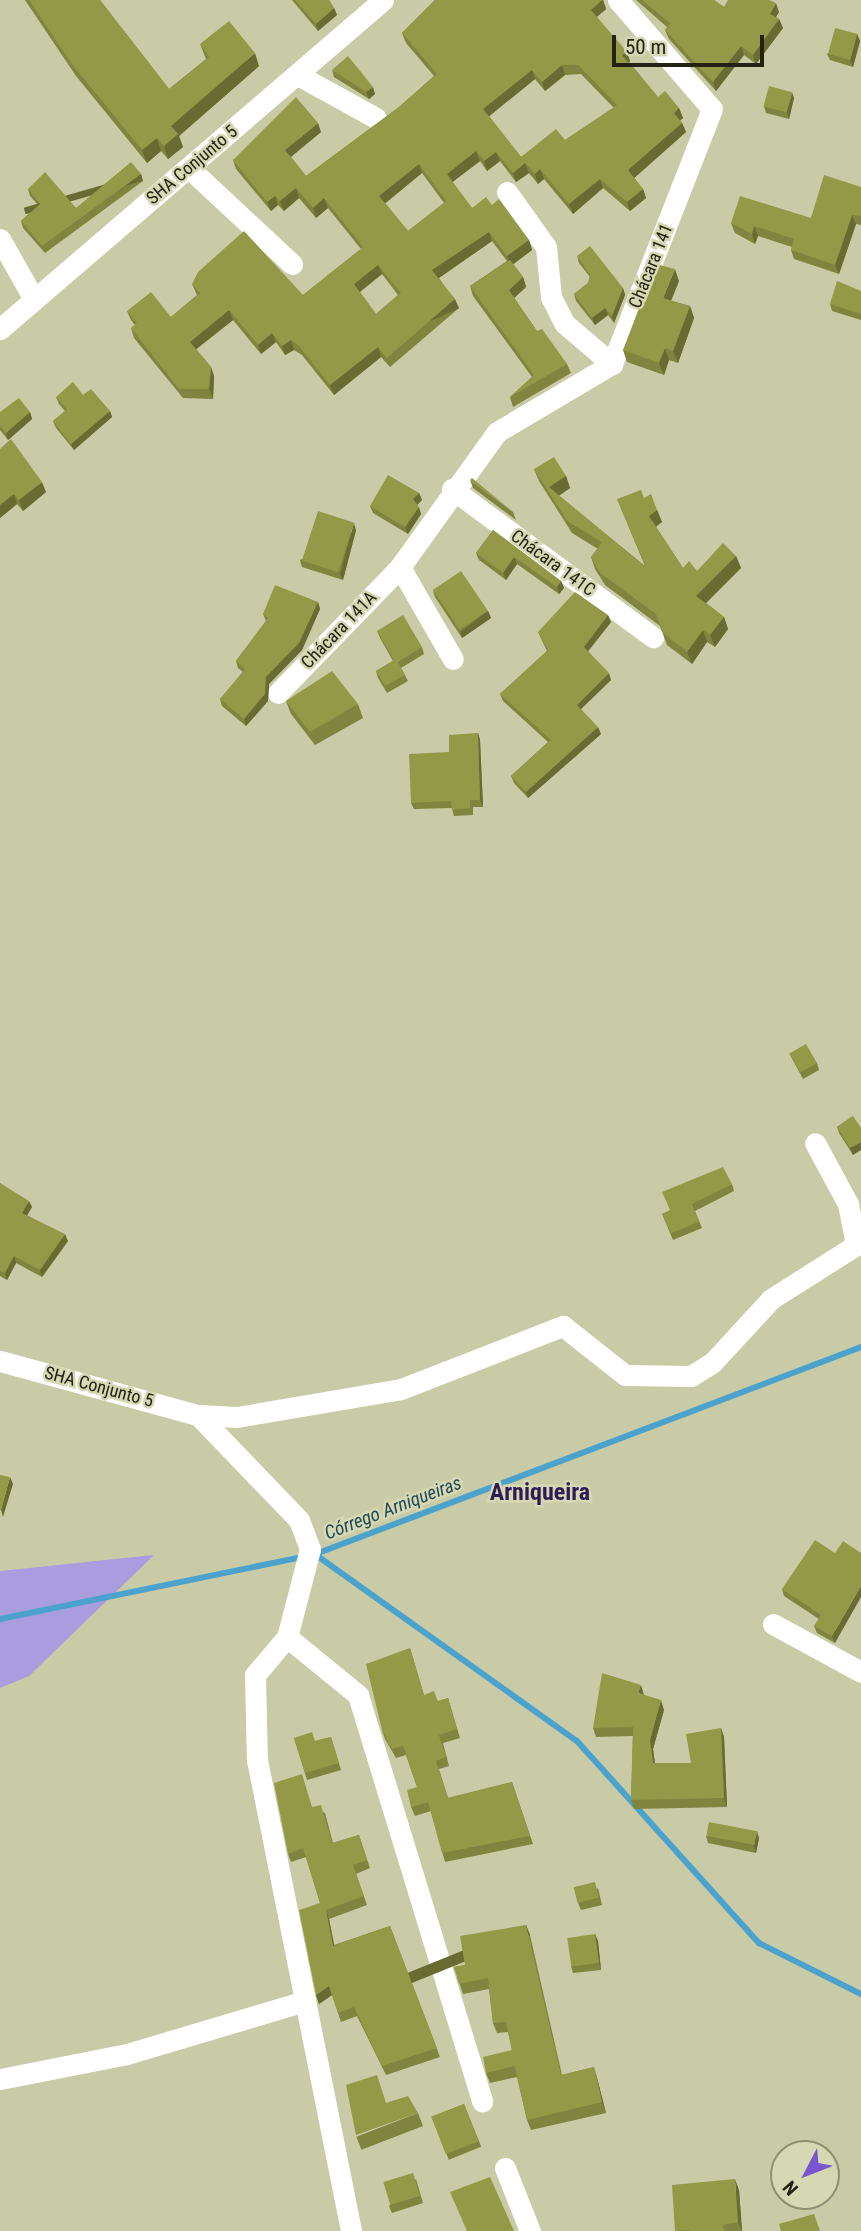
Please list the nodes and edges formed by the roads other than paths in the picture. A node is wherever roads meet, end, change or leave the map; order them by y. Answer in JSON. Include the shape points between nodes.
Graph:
{"nodes":[{"id":1,"x":383,"y":0,"type":"edge"},
{"id":2,"x":618,"y":0,"type":"edge"},
{"id":3,"x":298,"y":75,"type":"junction"},
{"id":4,"x":376,"y":118,"type":"dead end"},
{"id":5,"x":189,"y":168,"type":"junction"},
{"id":6,"x":507,"y":192,"type":"dead end"},
{"id":7,"x":0,"y":239,"type":"edge"},
{"id":8,"x":292,"y":264,"type":"dead end"},
{"id":9,"x":34,"y":299,"type":"junction"},
{"id":10,"x":0,"y":329,"type":"edge"},
{"id":11,"x":612,"y":364,"type":"junction"},
{"id":12,"x":452,"y":489,"type":"junction"},
{"id":13,"x":400,"y":567,"type":"junction"},
{"id":14,"x":653,"y":637,"type":"dead end"},
{"id":15,"x":453,"y":659,"type":"dead end"},
{"id":16,"x":278,"y":692,"type":"dead end"},
{"id":17,"x":815,"y":1143,"type":"dead end"},
{"id":18,"x":859,"y":1243,"type":"edge"},
{"id":19,"x":0,"y":1361,"type":"edge"},
{"id":20,"x":198,"y":1415,"type":"junction"},
{"id":21,"x":773,"y":1624,"type":"dead end"},
{"id":22,"x":287,"y":1637,"type":"junction"},
{"id":23,"x":861,"y":1672,"type":"edge"},
{"id":24,"x":301,"y":2003,"type":"junction"},
{"id":25,"x":0,"y":2079,"type":"edge"},
{"id":26,"x":482,"y":2101,"type":"dead end"},
{"id":27,"x":505,"y":2168,"type":"dead end"},
{"id":28,"x":351,"y":2231,"type":"edge"},
{"id":29,"x":530,"y":2231,"type":"edge"}],
"edges":[{"from":1,"to":3,"type":"street","name":"SHA Conjunto 5"},
{"from":2,"to":11,"type":"street","name":"Chácara 141","via":[[712,109]]},
{"from":3,"to":4,"type":"street"},
{"from":3,"to":5,"type":"street","name":"SHA Conjunto 5"},
{"from":5,"to":8,"type":"street"},
{"from":5,"to":9,"type":"street","name":"SHA Conjunto 5"},
{"from":6,"to":11,"type":"street","via":[[546,247],[551,297],[565,324]]},
{"from":7,"to":9,"type":"street"},
{"from":9,"to":10,"type":"street","name":"SHA Conjunto 5"},
{"from":11,"to":12,"type":"street","via":[[497,432]]},
{"from":12,"to":13,"type":"street","name":"Chácara 141A"},
{"from":12,"to":14,"type":"street","name":"Chácara 141C"},
{"from":13,"to":15,"type":"street"},
{"from":13,"to":16,"type":"street","name":"Chácara 141A"},
{"from":17,"to":18,"type":"street","via":[[848,1205]]},
{"from":18,"to":20,"type":"street","via":[[771,1299],[712,1363],[691,1376],[625,1375],[563,1326],[401,1389],[271,1414]]},
{"from":19,"to":20,"type":"street","name":"SHA Conjunto 5"},
{"from":20,"to":22,"type":"street","via":[[299,1520],[310,1549]]},
{"from":21,"to":23,"type":"street"},
{"from":22,"to":24,"type":"street","via":[[255,1675],[256,1748]]},
{"from":22,"to":26,"type":"street","via":[[358,1695]]},
{"from":24,"to":25,"type":"street","via":[[127,2054]]},
{"from":24,"to":28,"type":"street"},
{"from":27,"to":29,"type":"street"}]}
